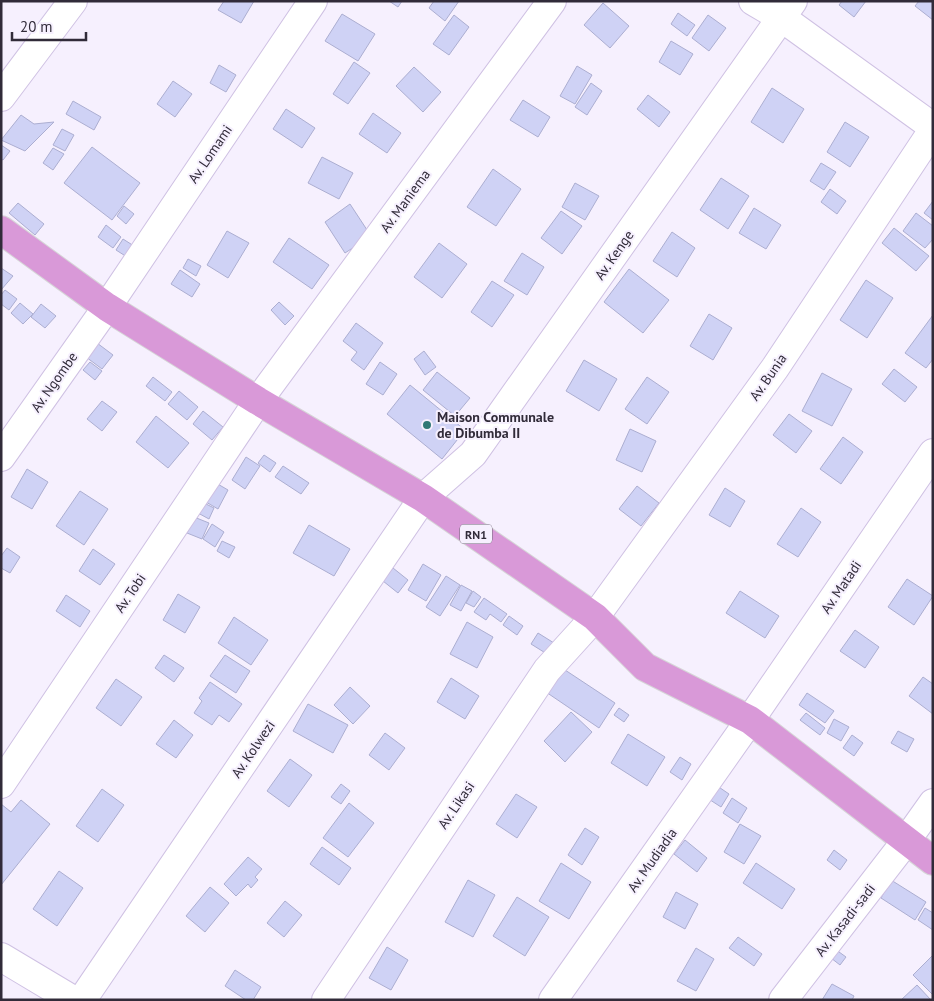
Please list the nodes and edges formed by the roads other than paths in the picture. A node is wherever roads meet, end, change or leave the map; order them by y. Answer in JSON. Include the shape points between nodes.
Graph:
{"nodes":[{"id":1,"x":73,"y":1,"type":"edge"},
{"id":2,"x":313,"y":1,"type":"edge"},
{"id":3,"x":552,"y":1,"type":"edge"},
{"id":4,"x":753,"y":1,"type":"edge"},
{"id":5,"x":788,"y":9,"type":"edge"},
{"id":6,"x":1,"y":98,"type":"edge"},
{"id":7,"x":933,"y":129,"type":"edge"},
{"id":8,"x":1,"y":230,"type":"edge"},
{"id":9,"x":107,"y":307,"type":"junction"},
{"id":10,"x":258,"y":401,"type":"junction"},
{"id":11,"x":933,"y":453,"type":"edge"},
{"id":12,"x":1,"y":457,"type":"edge"},
{"id":13,"x":423,"y":498,"type":"junction"},
{"id":14,"x":595,"y":617,"type":"junction"},
{"id":15,"x":750,"y":720,"type":"junction"},
{"id":16,"x":1,"y":784,"type":"edge"},
{"id":17,"x":933,"y":803,"type":"edge"},
{"id":18,"x":906,"y":841,"type":"junction"},
{"id":19,"x":933,"y":861,"type":"edge"},
{"id":20,"x":1,"y":956,"type":"edge"},
{"id":21,"x":73,"y":1000,"type":"edge"},
{"id":22,"x":82,"y":1000,"type":"edge"},
{"id":23,"x":326,"y":1000,"type":"edge"},
{"id":24,"x":554,"y":1000,"type":"edge"},
{"id":25,"x":783,"y":1000,"type":"edge"}],
"edges":[{"from":1,"to":6,"type":"street"},
{"from":2,"to":9,"type":"street","name":"Av. Lomami"},
{"from":3,"to":10,"type":"street","name":"Av. Maniema"},
{"from":4,"to":5,"type":"street"},
{"from":5,"to":7,"type":"street"},
{"from":5,"to":13,"type":"street","name":"Av. Kenge","via":[[472,454]]},
{"from":7,"to":14,"type":"street","name":"Av. Bunia","via":[[775,368]]},
{"from":8,"to":9,"type":"highway","number":"RN1"},
{"from":9,"to":10,"type":"highway","number":"RN1"},
{"from":9,"to":12,"type":"street","name":"Av. Ngombe"},
{"from":10,"to":13,"type":"highway","number":"RN1"},
{"from":10,"to":16,"type":"street","name":"Av. Tobi"},
{"from":11,"to":15,"type":"street","name":"Av. Matadi"},
{"from":13,"to":14,"type":"highway","number":"RN1"},
{"from":13,"to":22,"type":"street","name":"Av. Kolwezi"},
{"from":14,"to":15,"type":"highway","number":"RN1","via":[[646,667]]},
{"from":14,"to":23,"type":"street","name":"Av. Likasi","via":[[547,670]]},
{"from":15,"to":18,"type":"highway","number":"RN1"},
{"from":15,"to":24,"type":"street","name":"Av. Mudiadia"},
{"from":17,"to":18,"type":"street","name":"Av. Kasadi-sadi"},
{"from":18,"to":19,"type":"highway","number":"RN1"},
{"from":18,"to":25,"type":"street","name":"Av. Kasadi-sadi"},
{"from":20,"to":21,"type":"street"}]}
